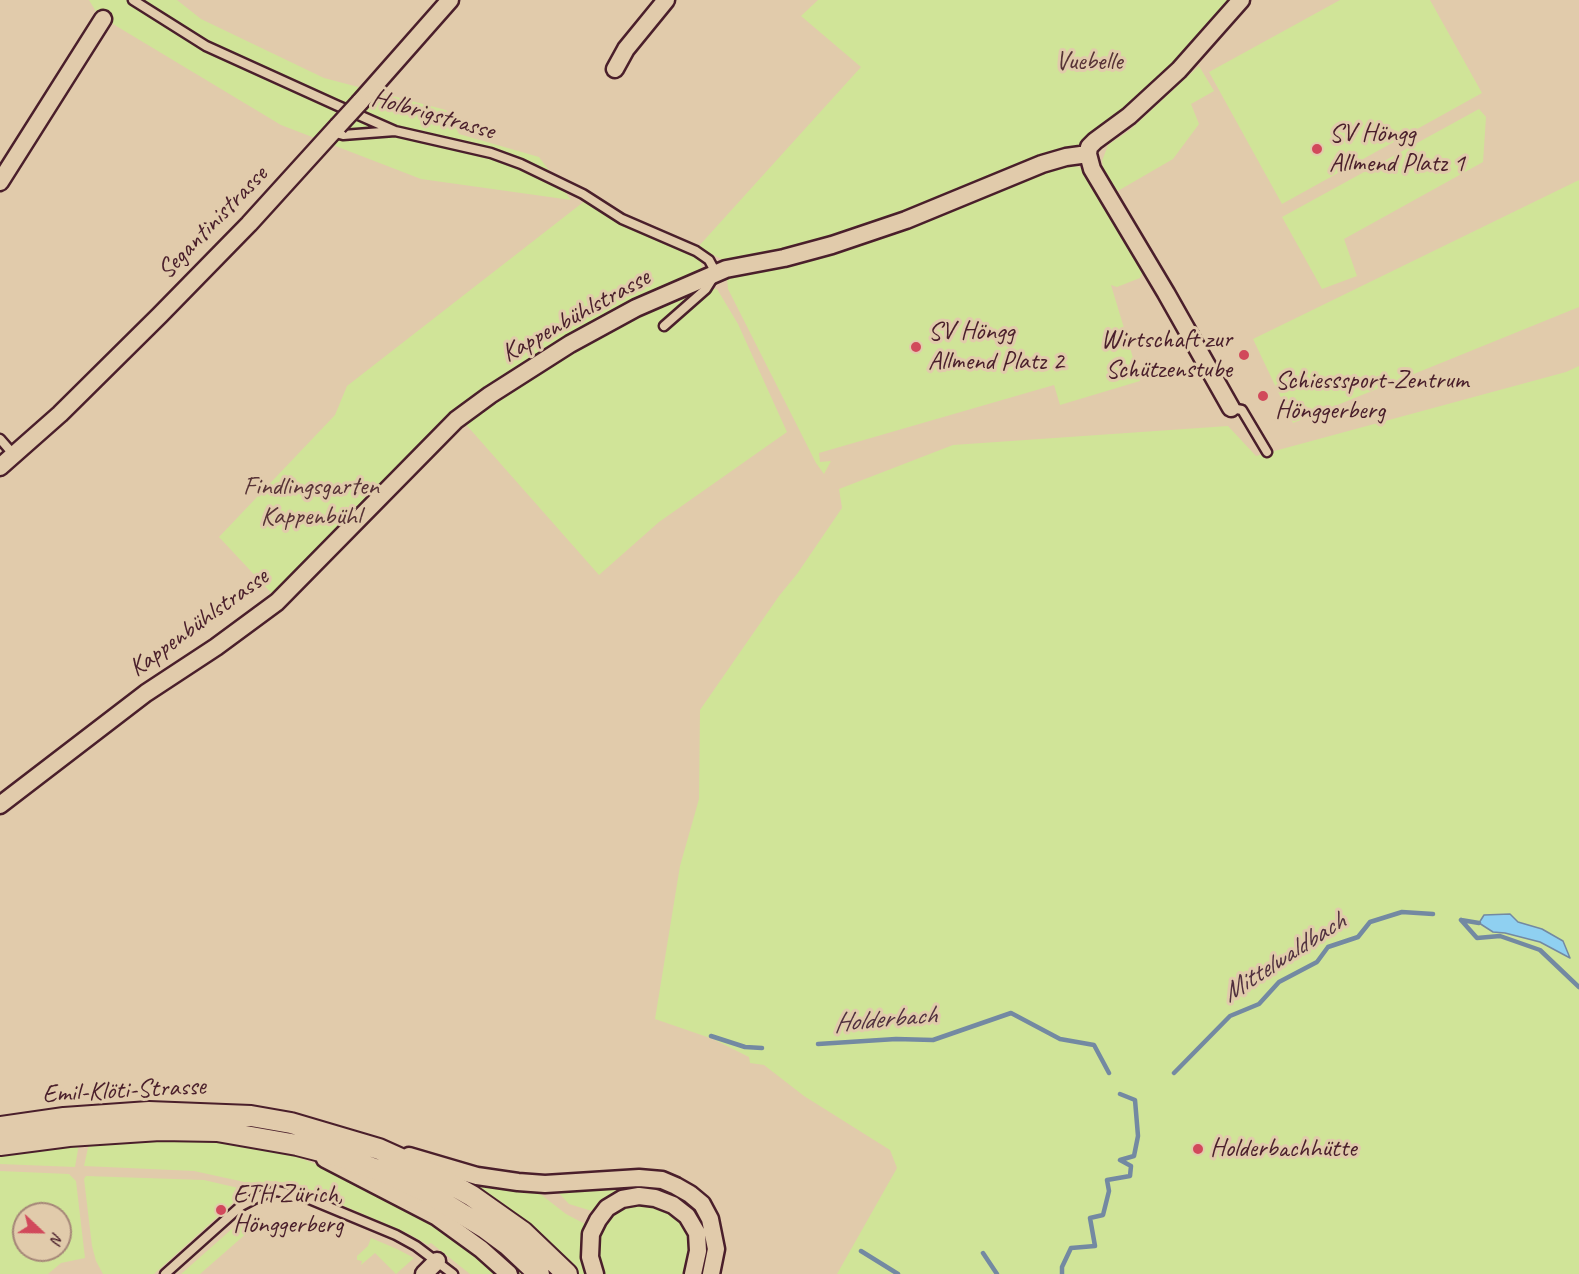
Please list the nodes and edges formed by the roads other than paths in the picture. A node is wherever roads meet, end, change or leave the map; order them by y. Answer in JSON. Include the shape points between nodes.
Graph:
{"nodes":[{"id":1,"x":133,"y":0,"type":"edge"},
{"id":2,"x":450,"y":0,"type":"edge"},
{"id":3,"x":666,"y":0,"type":"edge"},
{"id":4,"x":1241,"y":0,"type":"edge"},
{"id":5,"x":104,"y":19,"type":"dead end"},
{"id":6,"x":615,"y":69,"type":"dead end"},
{"id":7,"x":335,"y":129,"type":"junction"},
{"id":8,"x":395,"y":131,"type":"junction"},
{"id":9,"x":1088,"y":154,"type":"junction"},
{"id":10,"x":0,"y":182,"type":"edge"},
{"id":11,"x":716,"y":273,"type":"junction"},
{"id":12,"x":664,"y":326,"type":"dead end"},
{"id":13,"x":1231,"y":408,"type":"joint"},
{"id":14,"x":0,"y":439,"type":"edge"},
{"id":15,"x":1267,"y":452,"type":"dead end"},
{"id":16,"x":14,"y":455,"type":"junction"},
{"id":17,"x":0,"y":468,"type":"edge"},
{"id":18,"x":0,"y":805,"type":"edge"},
{"id":19,"x":0,"y":1127,"type":"edge"},
{"id":20,"x":0,"y":1145,"type":"edge"},
{"id":21,"x":297,"y":1145,"type":"junction"},
{"id":22,"x":379,"y":1149,"type":"junction"},
{"id":23,"x":437,"y":1261,"type":"junction"},
{"id":24,"x":506,"y":1270,"type":"edge"},
{"id":25,"x":165,"y":1274,"type":"edge"},
{"id":26,"x":424,"y":1274,"type":"edge"},
{"id":27,"x":453,"y":1274,"type":"edge"},
{"id":28,"x":539,"y":1274,"type":"edge"},
{"id":29,"x":567,"y":1274,"type":"edge"},
{"id":30,"x":595,"y":1274,"type":"edge"},
{"id":31,"x":693,"y":1274,"type":"edge"},
{"id":32,"x":711,"y":1274,"type":"edge"}],
"edges":[{"from":1,"to":8,"type":"lane","name":"Holbrigstrasse","via":[[206,46]]},
{"from":2,"to":7,"type":"street","name":"Segantinistrasse","bridge":true},
{"from":3,"to":6,"type":"street","via":[[626,48]]},
{"from":4,"to":9,"type":"street","via":[[1179,70],[1095,141]]},
{"from":5,"to":10,"type":"street"},
{"from":7,"to":8,"type":"lane","via":[[343,135]]},
{"from":7,"to":16,"type":"street","name":"Segantinistrasse","via":[[168,307]]},
{"from":8,"to":11,"type":"lane","name":"Holbrigstrasse","via":[[491,153],[521,164],[622,219],[696,250],[709,260]]},
{"from":9,"to":11,"type":"street","name":"Kappenbühlstrasse","via":[[1042,165],[832,245]]},
{"from":9,"to":13,"type":"street","via":[[1092,169]]},
{"from":11,"to":12,"type":"lane","via":[[706,288]]},
{"from":11,"to":18,"type":"street","name":"Kappenbühlstrasse","via":[[636,308],[570,344],[456,420],[277,602],[146,693]]},
{"from":13,"to":15,"type":"lane","via":[[1242,410]]},
{"from":14,"to":16,"type":"lane"},
{"from":16,"to":17,"type":"street","name":"Segantinistrasse"},
{"from":19,"to":22,"type":"street","name":"Emil-Klöti-Strasse","via":[[149,1112],[220,1114],[291,1123]]},
{"from":20,"to":21,"type":"street","name":"Emil-Klöti-Strasse","via":[[160,1130],[218,1131]]},
{"from":21,"to":24,"type":"street","via":[[437,1217]]},
{"from":21,"to":28,"type":"street","name":"Emil-Klöti-Strasse","via":[[386,1173],[426,1192],[485,1228]]},
{"from":22,"to":29,"type":"street","name":"Emil-Klöti-Strasse","via":[[472,1196],[523,1232]]},
{"from":22,"to":32,"type":"street","via":[[477,1176],[518,1182],[662,1180],[690,1194],[702,1204],[710,1219],[716,1249]]},
{"from":23,"to":25,"type":"lane","via":[[396,1236],[307,1198],[277,1191],[241,1206]]},
{"from":23,"to":26,"type":"street"},
{"from":23,"to":27,"type":"lane"},
{"from":30,"to":31,"type":"street","via":[[590,1257],[591,1234],[598,1220],[622,1199],[639,1196],[673,1204],[687,1216],[696,1233],[698,1251]]}]}
